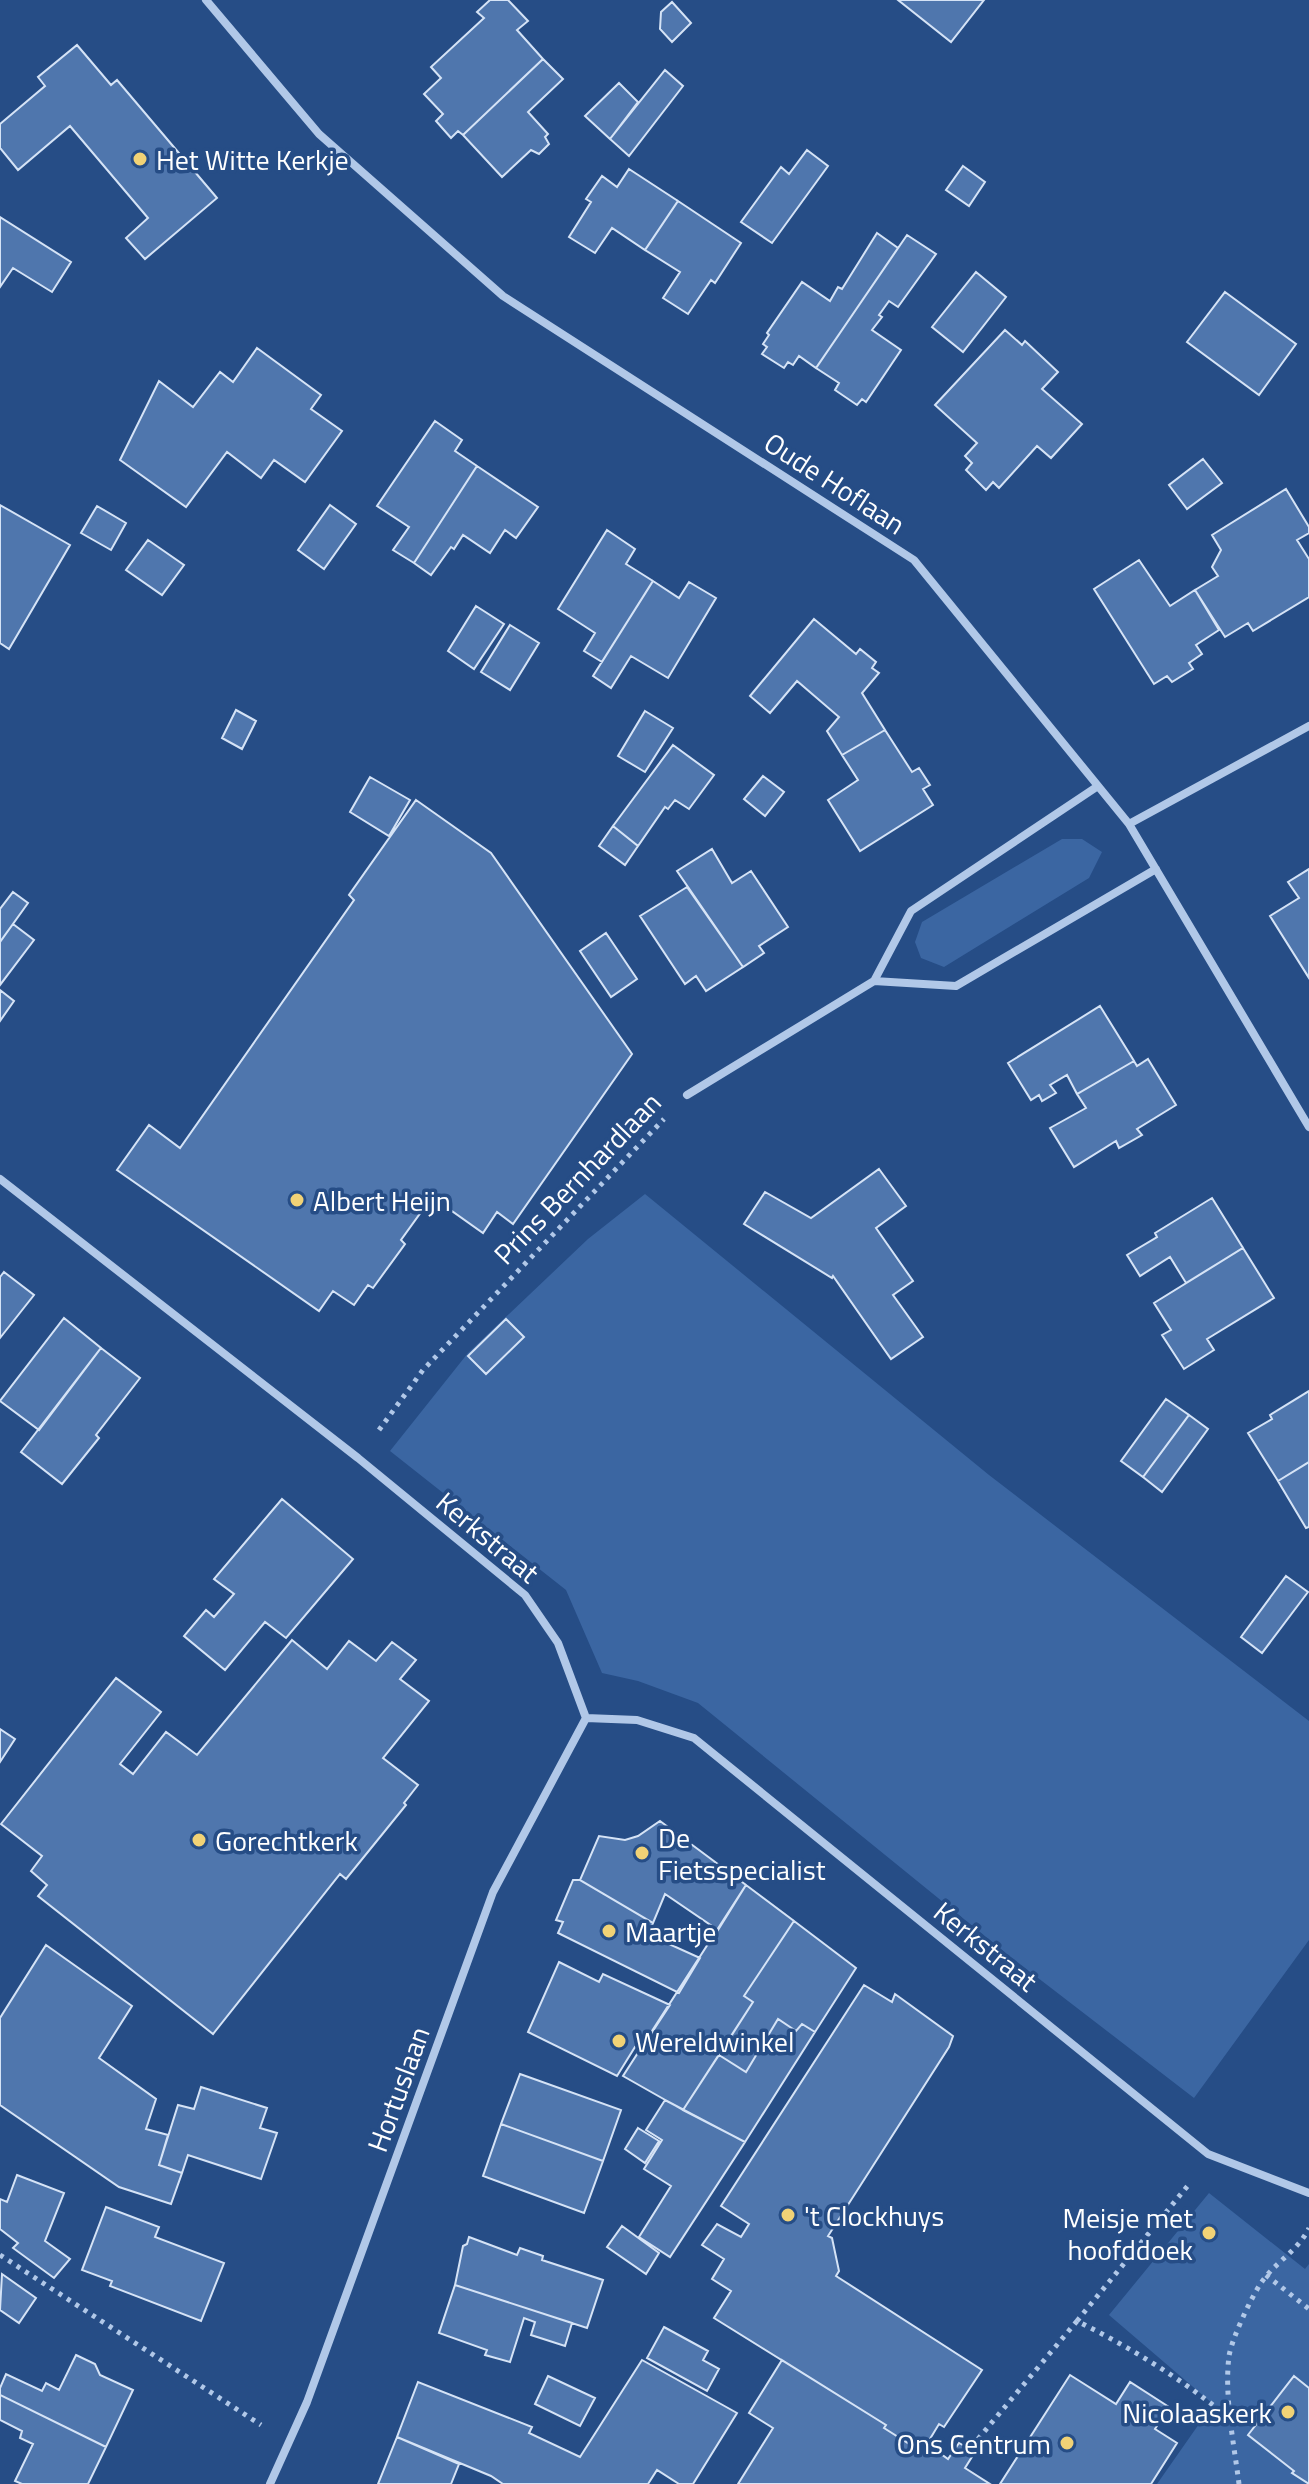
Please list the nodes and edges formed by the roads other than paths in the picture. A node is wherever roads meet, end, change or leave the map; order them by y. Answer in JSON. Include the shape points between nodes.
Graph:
{"nodes":[{"id":1,"x":206,"y":0,"type":"edge"},
{"id":2,"x":1309,"y":726,"type":"edge"},
{"id":3,"x":1098,"y":786,"type":"junction"},
{"id":4,"x":1129,"y":824,"type":"junction"},
{"id":5,"x":1156,"y":869,"type":"junction"},
{"id":6,"x":874,"y":981,"type":"junction"},
{"id":7,"x":687,"y":1095,"type":"road end"},
{"id":8,"x":1309,"y":1127,"type":"edge"},
{"id":9,"x":0,"y":1179,"type":"edge"},
{"id":10,"x":586,"y":1718,"type":"junction"},
{"id":11,"x":1309,"y":2193,"type":"edge"},
{"id":12,"x":270,"y":2484,"type":"edge"}],
"edges":[{"from":1,"to":3,"type":"street","name":"Oude Hoflaan","via":[[319,134],[503,296],[914,560]]},
{"from":2,"to":4,"type":"street"},
{"from":3,"to":4,"type":"street","name":"Oude Hoflaan"},
{"from":3,"to":6,"type":"street","via":[[911,911]]},
{"from":4,"to":5,"type":"street","name":"Oude Hoflaan"},
{"from":5,"to":6,"type":"street","via":[[956,986]]},
{"from":5,"to":8,"type":"street","name":"Oude Hoflaan"},
{"from":6,"to":7,"type":"street","name":"Prins Bernhardlaan"},
{"from":9,"to":10,"type":"street","name":"Kerkstraat","via":[[525,1595],[558,1643]]},
{"from":10,"to":11,"type":"street","name":"Kerkstraat","via":[[637,1720],[694,1738],[1208,2154]]},
{"from":10,"to":12,"type":"street","name":"Hortuslaan","via":[[493,1892],[307,2402]]}]}
